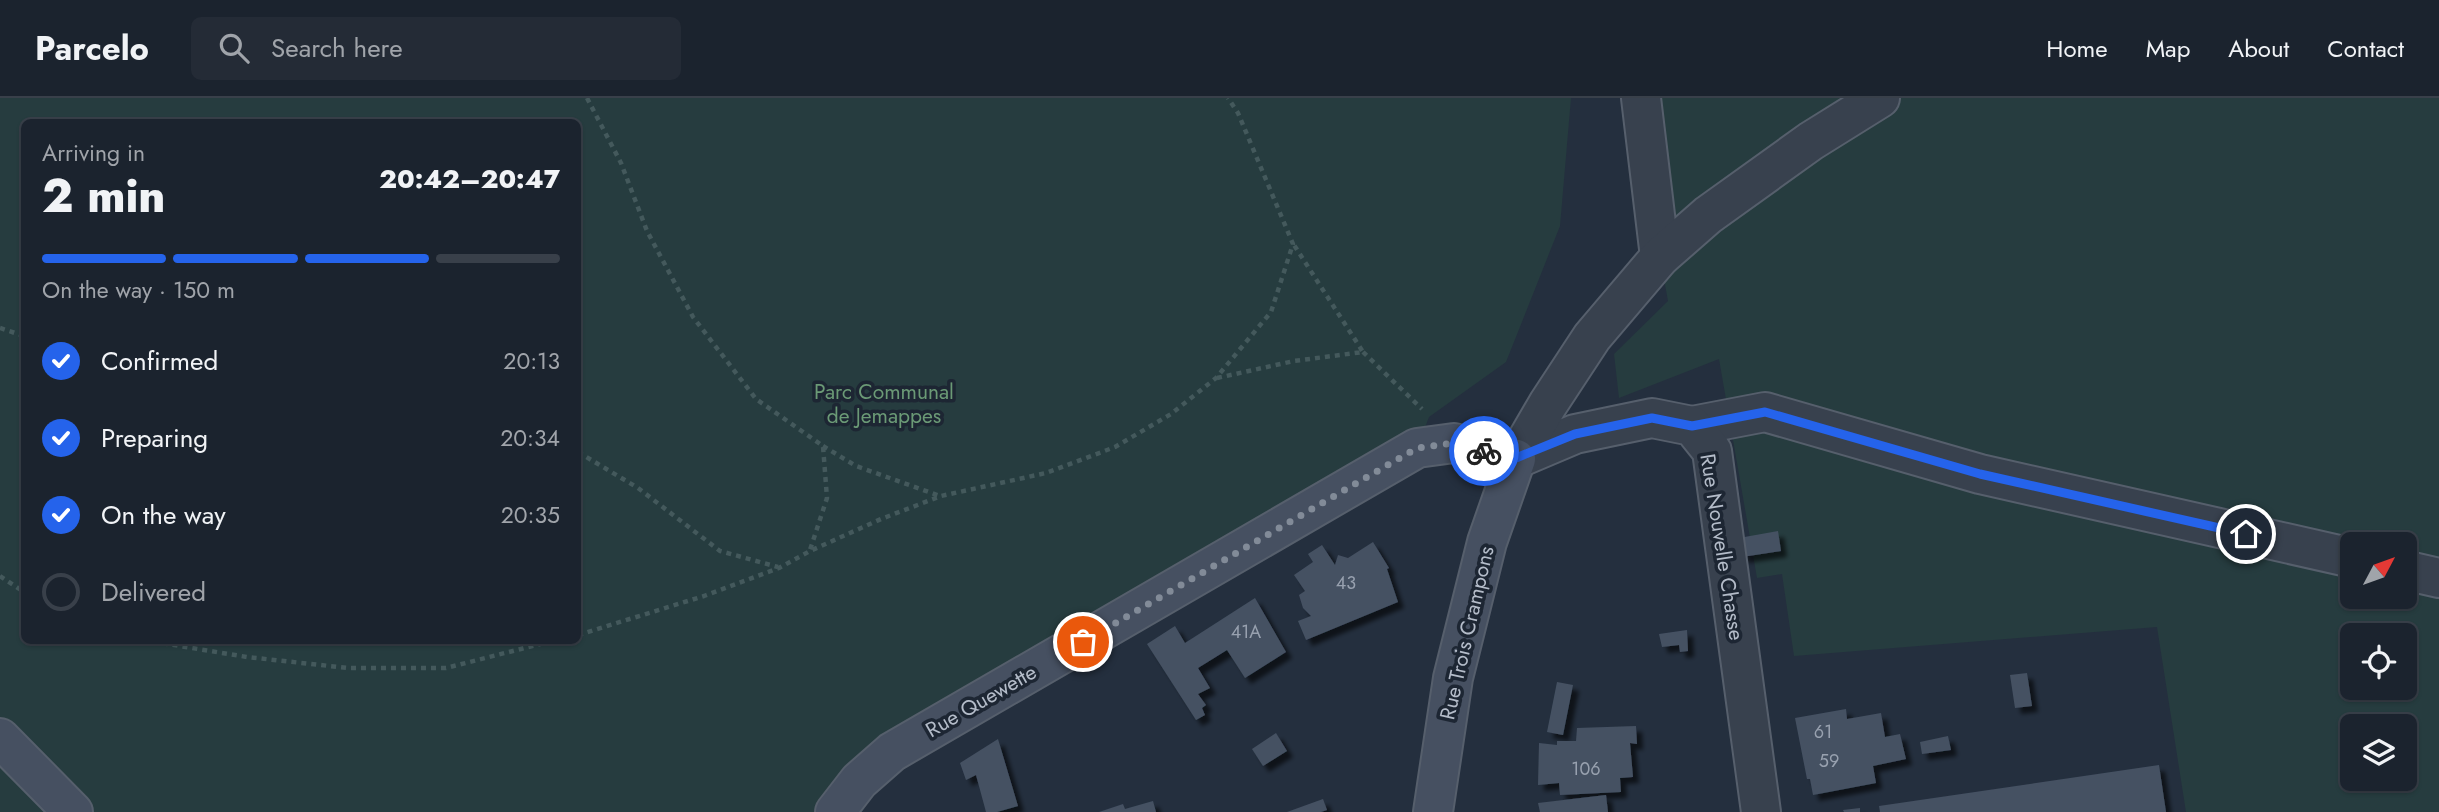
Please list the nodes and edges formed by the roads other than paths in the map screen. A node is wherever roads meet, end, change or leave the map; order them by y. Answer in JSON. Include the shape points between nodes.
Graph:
{"nodes":[{"id":1,"x":1641,"y":98,"type":"edge"},
{"id":2,"x":1880,"y":98,"type":"edge"},
{"id":3,"x":1660,"y":257,"type":"junction"},
{"id":4,"x":1692,"y":426,"type":"junction"},
{"id":5,"x":1516,"y":458,"type":"junction"},
{"id":6,"x":2340,"y":555,"type":"edge"},
{"id":7,"x":2417,"y":573,"type":"edge"},
{"id":8,"x":2439,"y":578,"type":"edge"},
{"id":9,"x":0,"y":738,"type":"edge"},
{"id":10,"x":73,"y":812,"type":"edge"},
{"id":11,"x":835,"y":812,"type":"edge"},
{"id":12,"x":1433,"y":812,"type":"edge"},
{"id":13,"x":1761,"y":812,"type":"edge"}],
"edges":[{"from":1,"to":3,"type":"street"},
{"from":2,"to":3,"type":"street","via":[[1708,215]]},
{"from":3,"to":5,"type":"street","via":[[1592,337]]},
{"from":4,"to":5,"type":"street","name":"Rue Nouvelle Chasse","via":[[1652,418],[1575,434]]},
{"from":4,"to":6,"type":"street","via":[[1765,412],[1980,474]]},
{"from":4,"to":13,"type":"street","name":"Rue Nouvelle Chasse","via":[[1712,452]]},
{"from":5,"to":11,"type":"street","name":"Rue Quewette","via":[[1454,443],[1417,448],[892,752],[859,781]]},
{"from":5,"to":12,"type":"street","name":"Rue Trois Crampons","via":[[1487,542],[1453,678]]},
{"from":7,"to":8,"type":"street"},
{"from":9,"to":10,"type":"street"}]}
